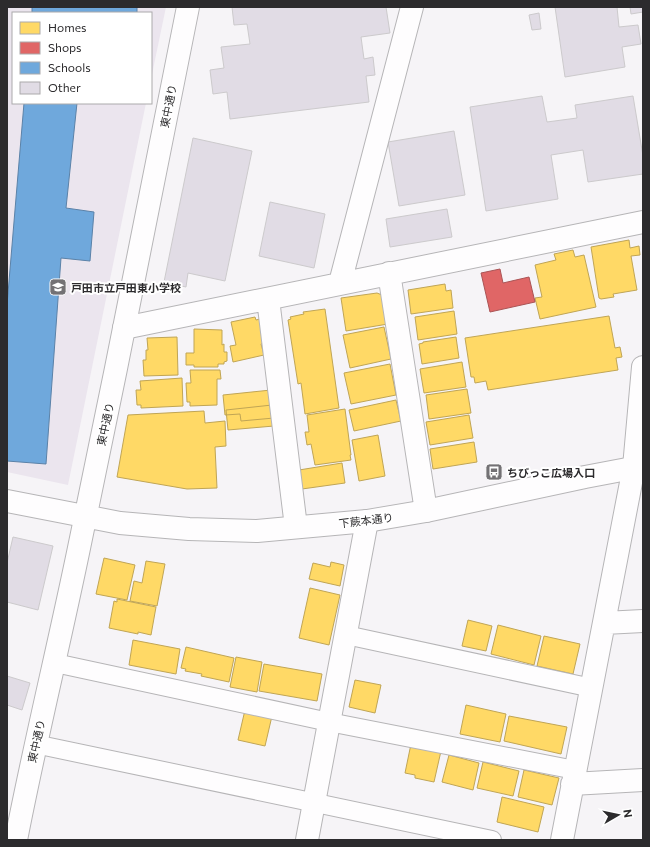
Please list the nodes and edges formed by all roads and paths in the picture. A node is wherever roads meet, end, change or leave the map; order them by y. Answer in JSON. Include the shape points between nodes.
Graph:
{"nodes":[{"id":1,"x":188,"y":7,"type":"edge"},
{"id":2,"x":412,"y":7,"type":"edge"},
{"id":3,"x":643,"y":222,"type":"edge"},
{"id":4,"x":389,"y":274,"type":"junction"},
{"id":5,"x":340,"y":283,"type":"junction"},
{"id":6,"x":268,"y":299,"type":"junction"},
{"id":7,"x":124,"y":328,"type":"junction"},
{"id":8,"x":643,"y":367,"type":"edge"},
{"id":9,"x":639,"y":466,"type":"edge"},
{"id":10,"x":7,"y":501,"type":"edge"},
{"id":11,"x":426,"y":511,"type":"junction"},
{"id":12,"x":85,"y":517,"type":"junction"},
{"id":13,"x":367,"y":521,"type":"junction"},
{"id":14,"x":296,"y":528,"type":"junction"},
{"id":15,"x":643,"y":621,"type":"edge"},
{"id":16,"x":604,"y":623,"type":"junction"},
{"id":17,"x":346,"y":635,"type":"junction"},
{"id":18,"x":55,"y":663,"type":"junction"},
{"id":19,"x":592,"y":688,"type":"junction"},
{"id":20,"x":329,"y":722,"type":"junction"},
{"id":21,"x":35,"y":744,"type":"junction"},
{"id":22,"x":574,"y":777,"type":"junction"},
{"id":23,"x":643,"y":780,"type":"edge"},
{"id":24,"x":314,"y":803,"type":"junction"},
{"id":25,"x":16,"y":840,"type":"edge"},
{"id":26,"x":307,"y":840,"type":"edge"},
{"id":27,"x":492,"y":840,"type":"edge"},
{"id":28,"x":562,"y":840,"type":"edge"}],
"edges":[{"from":1,"to":7,"type":"street","name":"東中通り"},
{"from":2,"to":5,"type":"street"},
{"from":3,"to":4,"type":"street"},
{"from":4,"to":5,"type":"street"},
{"from":4,"to":11,"type":"street"},
{"from":5,"to":6,"type":"street"},
{"from":6,"to":7,"type":"street"},
{"from":6,"to":14,"type":"street"},
{"from":7,"to":12,"type":"street","name":"東中通り"},
{"from":8,"to":9,"type":"street"},
{"from":9,"to":11,"type":"street","name":"下蕨本通り"},
{"from":9,"to":16,"type":"street"},
{"from":10,"to":12,"type":"street","name":"下蕨本通り"},
{"from":11,"to":13,"type":"street","name":"下蕨本通り"},
{"from":12,"to":14,"type":"street","name":"下蕨本通り","via":[[189,530],[257,531]]},
{"from":12,"to":18,"type":"street","name":"東中通り"},
{"from":13,"to":14,"type":"street","name":"下蕨本通り"},
{"from":13,"to":17,"type":"street"},
{"from":15,"to":16,"type":"street"},
{"from":16,"to":19,"type":"street"},
{"from":17,"to":19,"type":"lane"},
{"from":17,"to":20,"type":"street"},
{"from":18,"to":20,"type":"lane"},
{"from":18,"to":21,"type":"street","name":"東中通り"},
{"from":19,"to":22,"type":"street"},
{"from":20,"to":22,"type":"lane"},
{"from":20,"to":24,"type":"street"},
{"from":21,"to":24,"type":"lane"},
{"from":21,"to":25,"type":"street","name":"東中通り"},
{"from":22,"to":23,"type":"street"},
{"from":22,"to":28,"type":"street"},
{"from":24,"to":26,"type":"street"},
{"from":24,"to":27,"type":"lane"}]}
